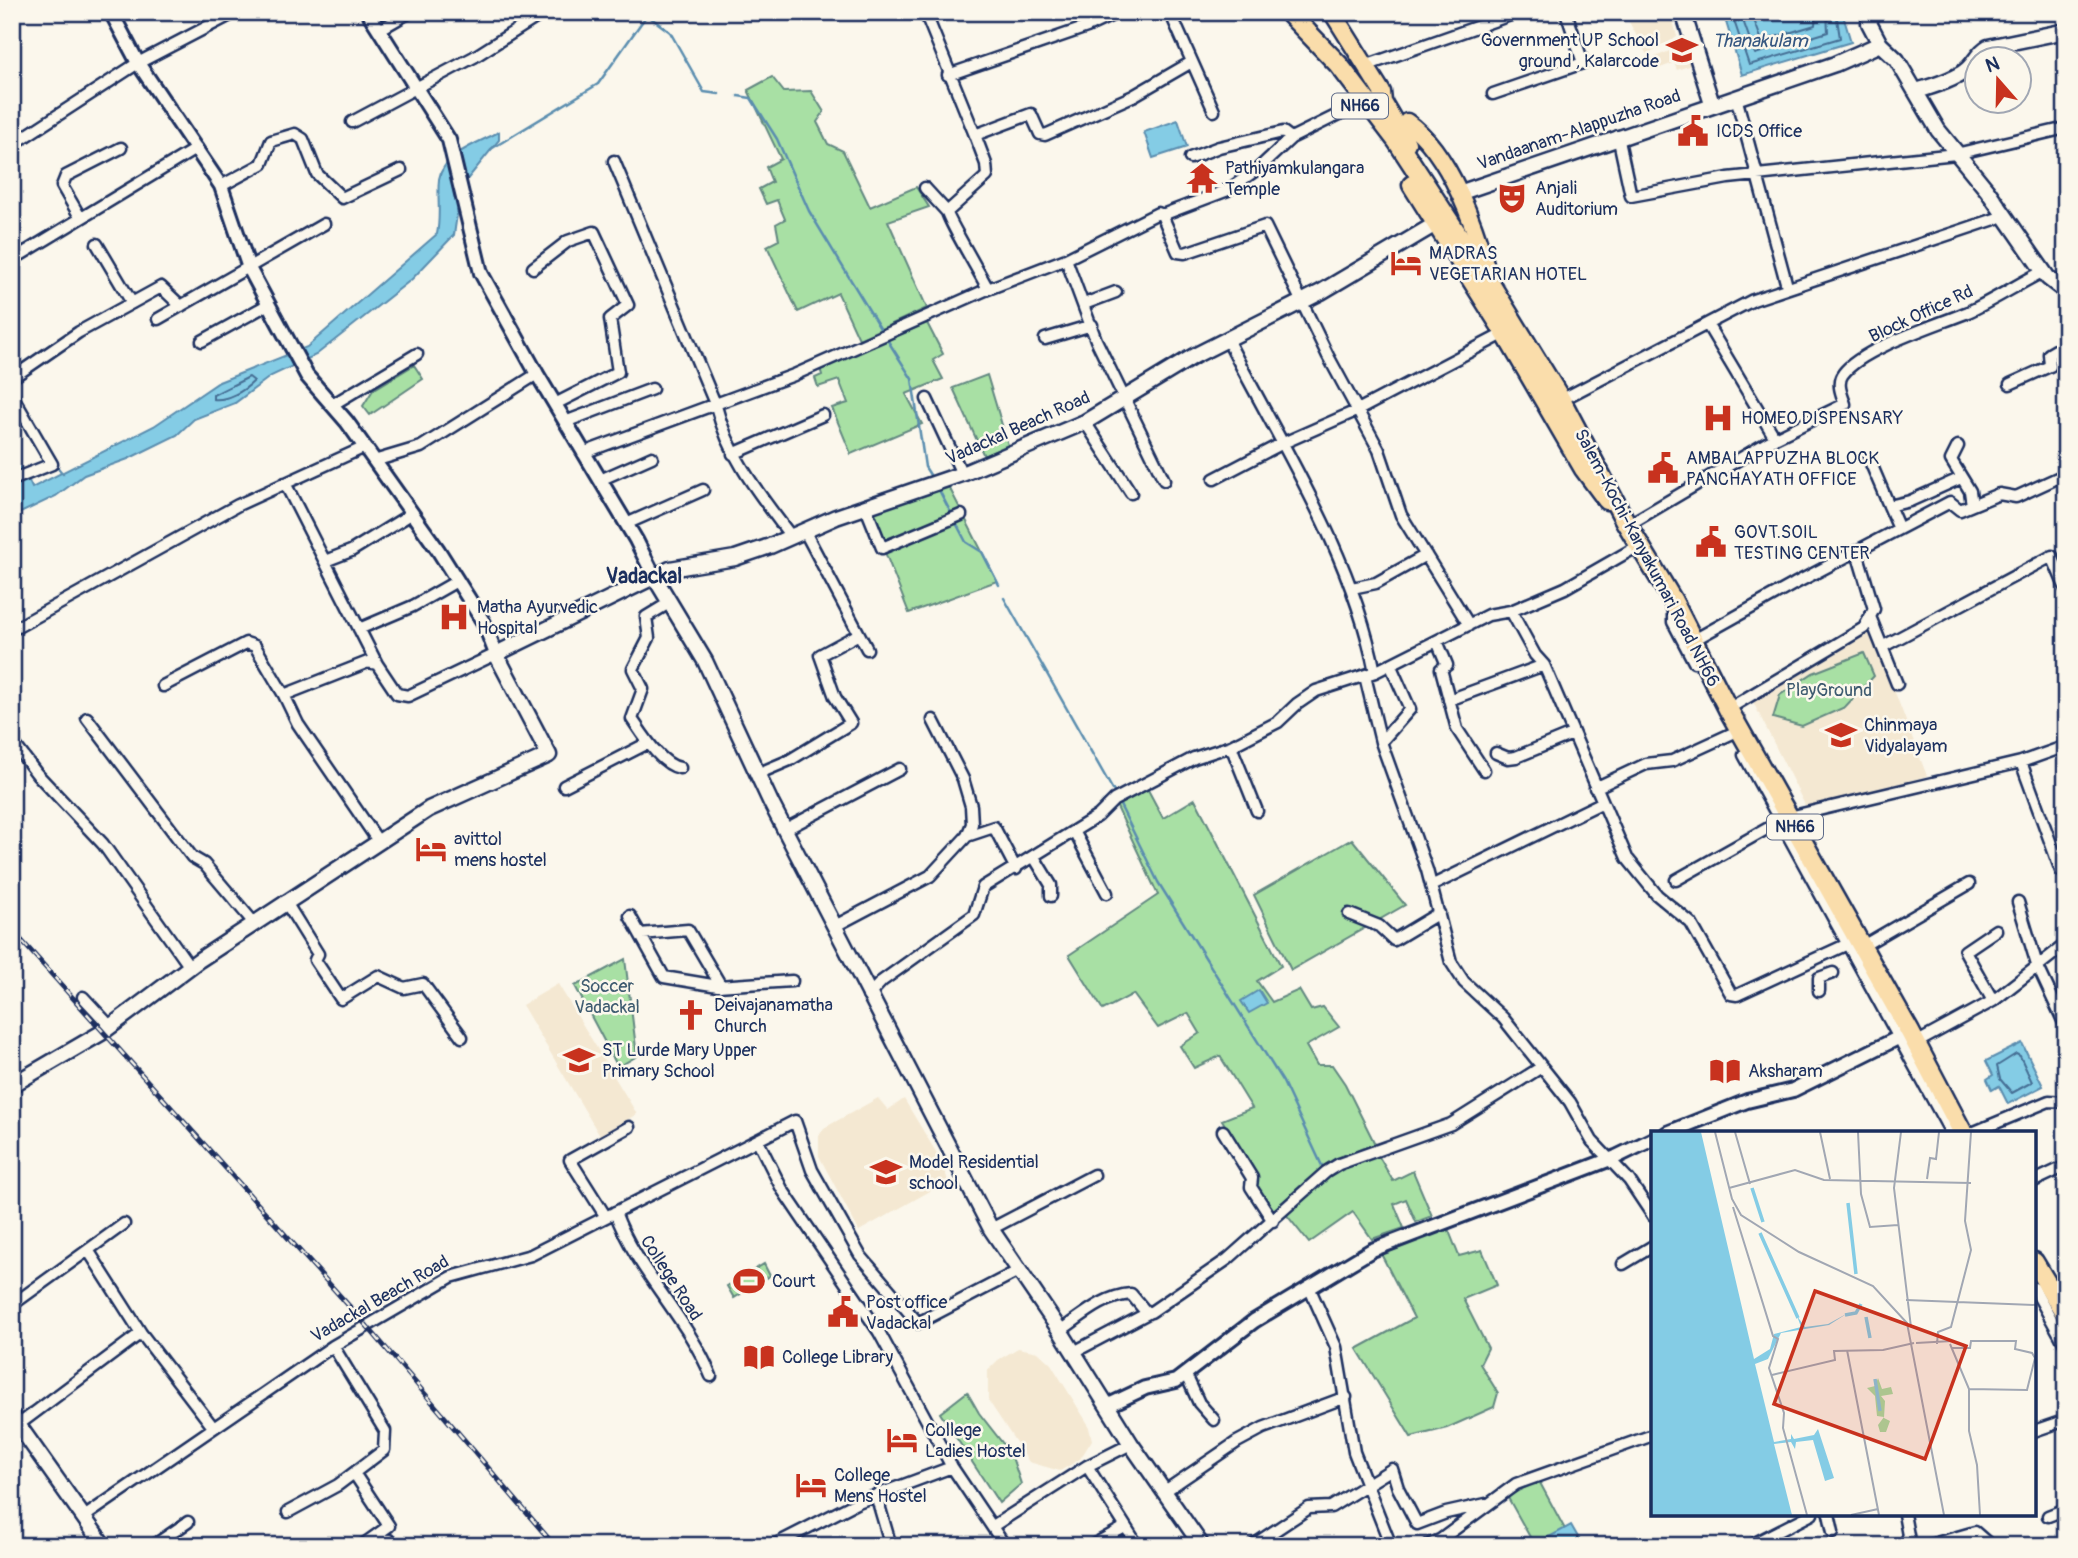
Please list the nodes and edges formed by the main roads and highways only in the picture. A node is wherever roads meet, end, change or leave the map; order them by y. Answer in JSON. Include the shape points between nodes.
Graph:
{"nodes":[{"id":1,"x":1277,"y":12,"type":"edge"},
{"id":2,"x":1288,"y":12,"type":"edge"},
{"id":3,"x":1332,"y":12,"type":"edge"},
{"id":4,"x":1683,"y":12,"type":"edge"},
{"id":5,"x":1873,"y":12,"type":"edge"},
{"id":6,"x":2066,"y":31,"type":"edge"},
{"id":7,"x":1880,"y":44,"type":"junction"},
{"id":8,"x":1382,"y":92,"type":"junction"},
{"id":9,"x":1917,"y":92,"type":"junction"},
{"id":10,"x":1712,"y":104,"type":"junction"},
{"id":11,"x":1452,"y":196,"type":"junction"},
{"id":12,"x":1441,"y":220,"type":"junction"},
{"id":13,"x":1489,"y":282,"type":"junction"},
{"id":14,"x":2066,"y":292,"type":"edge"},
{"id":15,"x":1627,"y":523,"type":"junction"},
{"id":16,"x":655,"y":578,"type":"junction"},
{"id":17,"x":14,"y":1079,"type":"edge"},
{"id":18,"x":1962,"y":1131,"type":"edge"},
{"id":19,"x":2038,"y":1290,"type":"edge"},
{"id":20,"x":2064,"y":1309,"type":"edge"},
{"id":21,"x":15,"y":1421,"type":"edge"},
{"id":22,"x":104,"y":1546,"type":"edge"},
{"id":23,"x":1202,"y":1546,"type":"edge"}],
"edges":[{"from":1,"to":12,"type":"highway","number":"NH66","via":[[1360,104]]},
{"from":2,"to":12,"type":"highway","name":"Salem-Kochi-Kanyakumari Road NH66","number":"NH66","via":[[1367,100]]},
{"from":3,"to":8,"type":"main road","name":"NH66"},
{"from":4,"to":10,"type":"main road"},
{"from":5,"to":7,"type":"main road","via":[[1869,23]]},
{"from":6,"to":9,"type":"main road","via":[[1988,47],[1959,75]]},
{"from":7,"to":9,"type":"main road","via":[[1897,60]]},
{"from":7,"to":10,"type":"main road","name":"Vandaanam-Alappuzha Road","via":[[1835,64]]},
{"from":8,"to":11,"type":"main road","via":[[1390,95]]},
{"from":8,"to":11,"type":"main road","name":"NH66","via":[[1438,195]]},
{"from":9,"to":14,"type":"main road","via":[[1938,130],[2044,271]]},
{"from":10,"to":11,"type":"main road","name":"Vandaanam-Alappuzha Road"},
{"from":11,"to":12,"type":"main road"},
{"from":11,"to":13,"type":"main road","via":[[1477,231]]},
{"from":12,"to":13,"type":"highway","name":"Salem-Kochi-Kanyakumari Road NH66","number":"NH66"},
{"from":12,"to":15,"type":"highway","number":"NH66","via":[[1584,469]]},
{"from":12,"to":16,"type":"main road","name":"Vadackal Beach Road","via":[[1085,422],[771,546],[735,558],[670,569]]},
{"from":13,"to":15,"type":"highway","name":"Salem-Kochi-Kanyakumari Road NH66","number":"NH66","via":[[1561,400]]},
{"from":15,"to":18,"type":"highway","name":"Salem-Kochi-Kanyakumari Road NH66","number":"NH66","via":[[1694,640],[1784,819]]},
{"from":16,"to":17,"type":"main road","name":"Vadackal Beach Road","via":[[496,654],[549,755],[429,809],[285,901],[110,1026]]},
{"from":16,"to":23,"type":"main road","via":[[705,661],[868,996],[991,1229]]},
{"from":19,"to":20,"type":"highway"},
{"from":21,"to":22,"type":"main road"}]}
